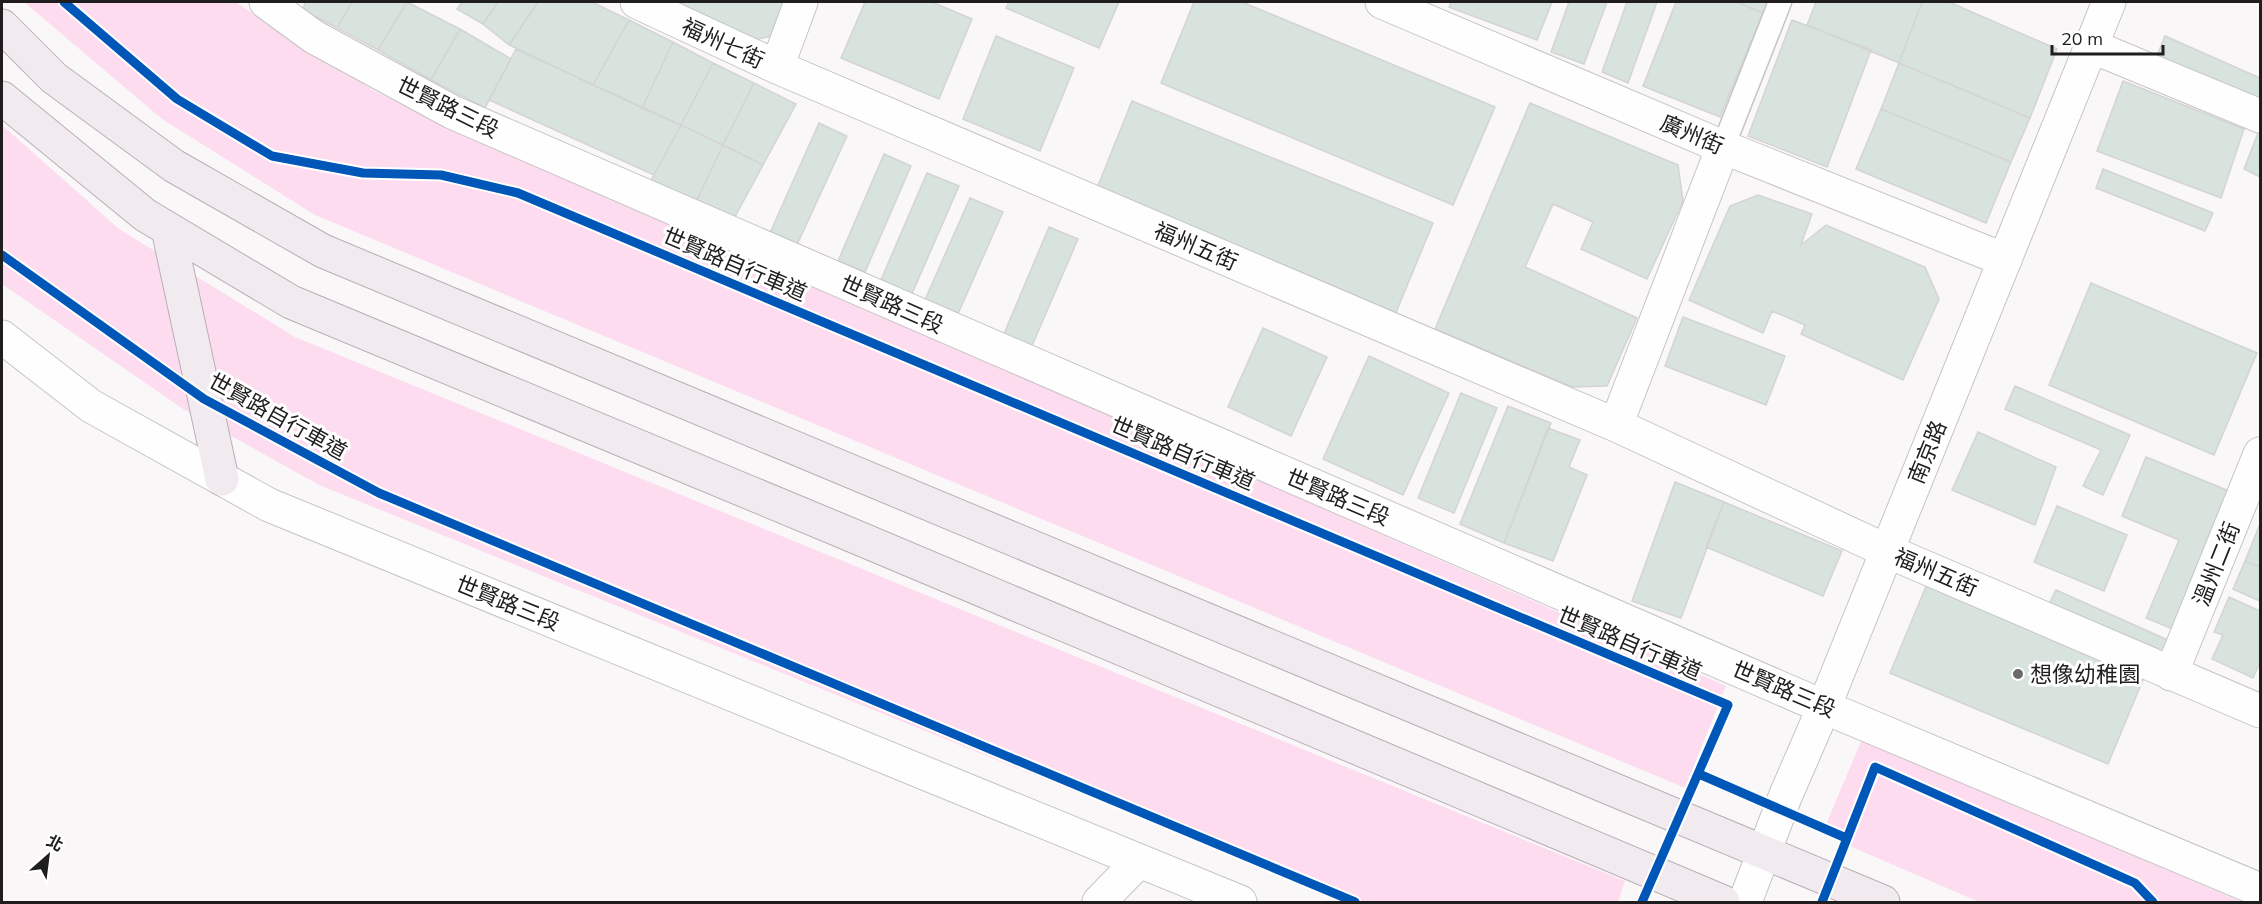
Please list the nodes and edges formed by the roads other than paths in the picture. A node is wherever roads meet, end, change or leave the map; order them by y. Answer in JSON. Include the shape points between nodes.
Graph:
{"nodes":[{"id":1,"x":266,"y":2,"type":"edge"},
{"id":2,"x":637,"y":2,"type":"edge"},
{"id":3,"x":801,"y":2,"type":"edge"},
{"id":4,"x":1382,"y":2,"type":"edge"},
{"id":5,"x":1780,"y":2,"type":"edge"},
{"id":6,"x":2109,"y":2,"type":"edge"},
{"id":7,"x":2,"y":26,"type":"edge"},
{"id":8,"x":2091,"y":46,"type":"junction"},
{"id":9,"x":777,"y":68,"type":"junction"},
{"id":10,"x":2,"y":98,"type":"edge"},
{"id":11,"x":2260,"y":116,"type":"edge"},
{"id":12,"x":1723,"y":147,"type":"junction"},
{"id":13,"x":168,"y":229,"type":"junction"},
{"id":14,"x":2005,"y":260,"type":"junction"},
{"id":15,"x":2,"y":337,"type":"edge"},
{"id":16,"x":1616,"y":424,"type":"junction"},
{"id":17,"x":2260,"y":454,"type":"edge"},
{"id":18,"x":222,"y":479,"type":"junction"},
{"id":19,"x":1887,"y":551,"type":"junction"},
{"id":20,"x":2171,"y":674,"type":"junction"},
{"id":21,"x":1824,"y":707,"type":"junction"},
{"id":22,"x":2260,"y":711,"type":"edge"},
{"id":23,"x":1764,"y":854,"type":"junction"},
{"id":24,"x":1139,"y":861,"type":"junction"},
{"id":25,"x":2260,"y":890,"type":"edge"},
{"id":26,"x":1099,"y":903,"type":"edge"},
{"id":27,"x":1240,"y":903,"type":"edge"},
{"id":28,"x":1723,"y":903,"type":"edge"},
{"id":29,"x":1745,"y":903,"type":"edge"},
{"id":30,"x":1883,"y":903,"type":"edge"}],
"edges":[{"from":1,"to":21,"type":"street","name":"世賢路三段","via":[[314,36],[452,112]]},
{"from":2,"to":9,"type":"street","name":"福州七街"},
{"from":3,"to":9,"type":"street"},
{"from":4,"to":12,"type":"street","name":"廣州街"},
{"from":5,"to":12,"type":"lane"},
{"from":6,"to":8,"type":"street","name":"南京路"},
{"from":7,"to":23,"type":"main road","via":[[54,78],[174,166],[323,250]]},
{"from":8,"to":11,"type":"street"},
{"from":8,"to":14,"type":"street","name":"南京路"},
{"from":9,"to":16,"type":"street","name":"福州五街"},
{"from":10,"to":13,"type":"main road","via":[[145,215]]},
{"from":12,"to":14,"type":"street","name":"廣州街"},
{"from":12,"to":16,"type":"street"},
{"from":13,"to":18,"type":"main road"},
{"from":13,"to":28,"type":"main road","via":[[291,302]]},
{"from":14,"to":19,"type":"street","name":"南京路"},
{"from":15,"to":18,"type":"street","name":"世賢路三段","via":[[91,405]]},
{"from":16,"to":19,"type":"street","name":"福州五街"},
{"from":17,"to":20,"type":"street","name":"溫州二街"},
{"from":18,"to":24,"type":"street","name":"世賢路三段","via":[[269,505]]},
{"from":19,"to":20,"type":"street","name":"福州五街"},
{"from":19,"to":21,"type":"street","name":"南京路"},
{"from":20,"to":22,"type":"street","name":"福州五街"},
{"from":21,"to":23,"type":"street","name":"南京路"},
{"from":21,"to":25,"type":"street","name":"世賢路三段"},
{"from":23,"to":29,"type":"street","name":"南京路"},
{"from":23,"to":30,"type":"main road"},
{"from":24,"to":26,"type":"street"},
{"from":24,"to":27,"type":"street","name":"世賢路三段"}]}
